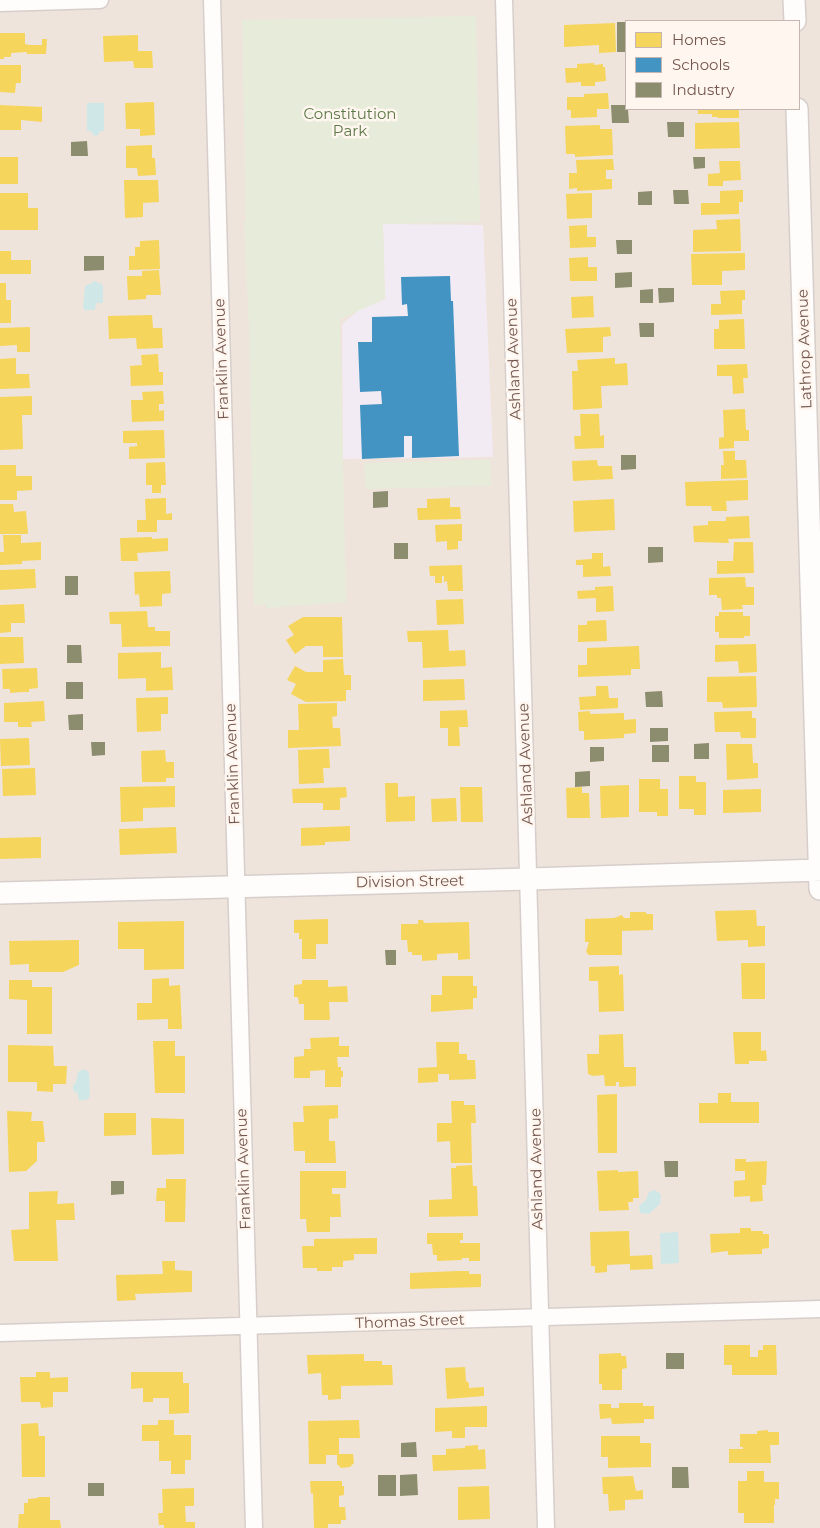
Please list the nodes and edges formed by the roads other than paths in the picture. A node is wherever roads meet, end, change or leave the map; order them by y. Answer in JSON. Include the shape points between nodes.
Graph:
{"nodes":[{"id":1,"x":100,"y":0,"type":"edge"},
{"id":2,"x":212,"y":0,"type":"edge"},
{"id":3,"x":504,"y":0,"type":"edge"},
{"id":4,"x":794,"y":0,"type":"edge"},
{"id":5,"x":0,"y":2,"type":"edge"},
{"id":6,"x":795,"y":20,"type":"edge"},
{"id":7,"x":797,"y":110,"type":"edge"},
{"id":8,"x":814,"y":426,"type":"edge"},
{"id":9,"x":820,"y":870,"type":"edge"},
{"id":10,"x":529,"y":880,"type":"junction"},
{"id":11,"x":236,"y":886,"type":"junction"},
{"id":12,"x":820,"y":889,"type":"edge"},
{"id":13,"x":0,"y":893,"type":"edge"},
{"id":14,"x":820,"y":1309,"type":"edge"},
{"id":15,"x":540,"y":1318,"type":"junction"},
{"id":16,"x":249,"y":1326,"type":"junction"},
{"id":17,"x":0,"y":1334,"type":"edge"},
{"id":18,"x":254,"y":1528,"type":"edge"},
{"id":19,"x":546,"y":1528,"type":"edge"}],
"edges":[{"from":1,"to":5,"type":"street"},
{"from":2,"to":11,"type":"street","name":"Franklin Avenue"},
{"from":3,"to":10,"type":"street","name":"Ashland Avenue"},
{"from":4,"to":6,"type":"street"},
{"from":7,"to":8,"type":"street","name":"Lathrop Avenue"},
{"from":8,"to":9,"type":"street","name":"Lathrop Avenue"},
{"from":9,"to":10,"type":"street","name":"Division Street"},
{"from":9,"to":12,"type":"street","name":"Lathrop Avenue"},
{"from":10,"to":11,"type":"street","name":"Division Street"},
{"from":10,"to":15,"type":"street","name":"Ashland Avenue"},
{"from":11,"to":13,"type":"street","name":"Division Street"},
{"from":11,"to":16,"type":"street","name":"Franklin Avenue"},
{"from":14,"to":15,"type":"street","name":"Thomas Street"},
{"from":15,"to":16,"type":"street","name":"Thomas Street"},
{"from":15,"to":19,"type":"street","name":"Ashland Avenue"},
{"from":16,"to":17,"type":"street","name":"Thomas Street"},
{"from":16,"to":18,"type":"street","name":"Franklin Avenue"}]}
